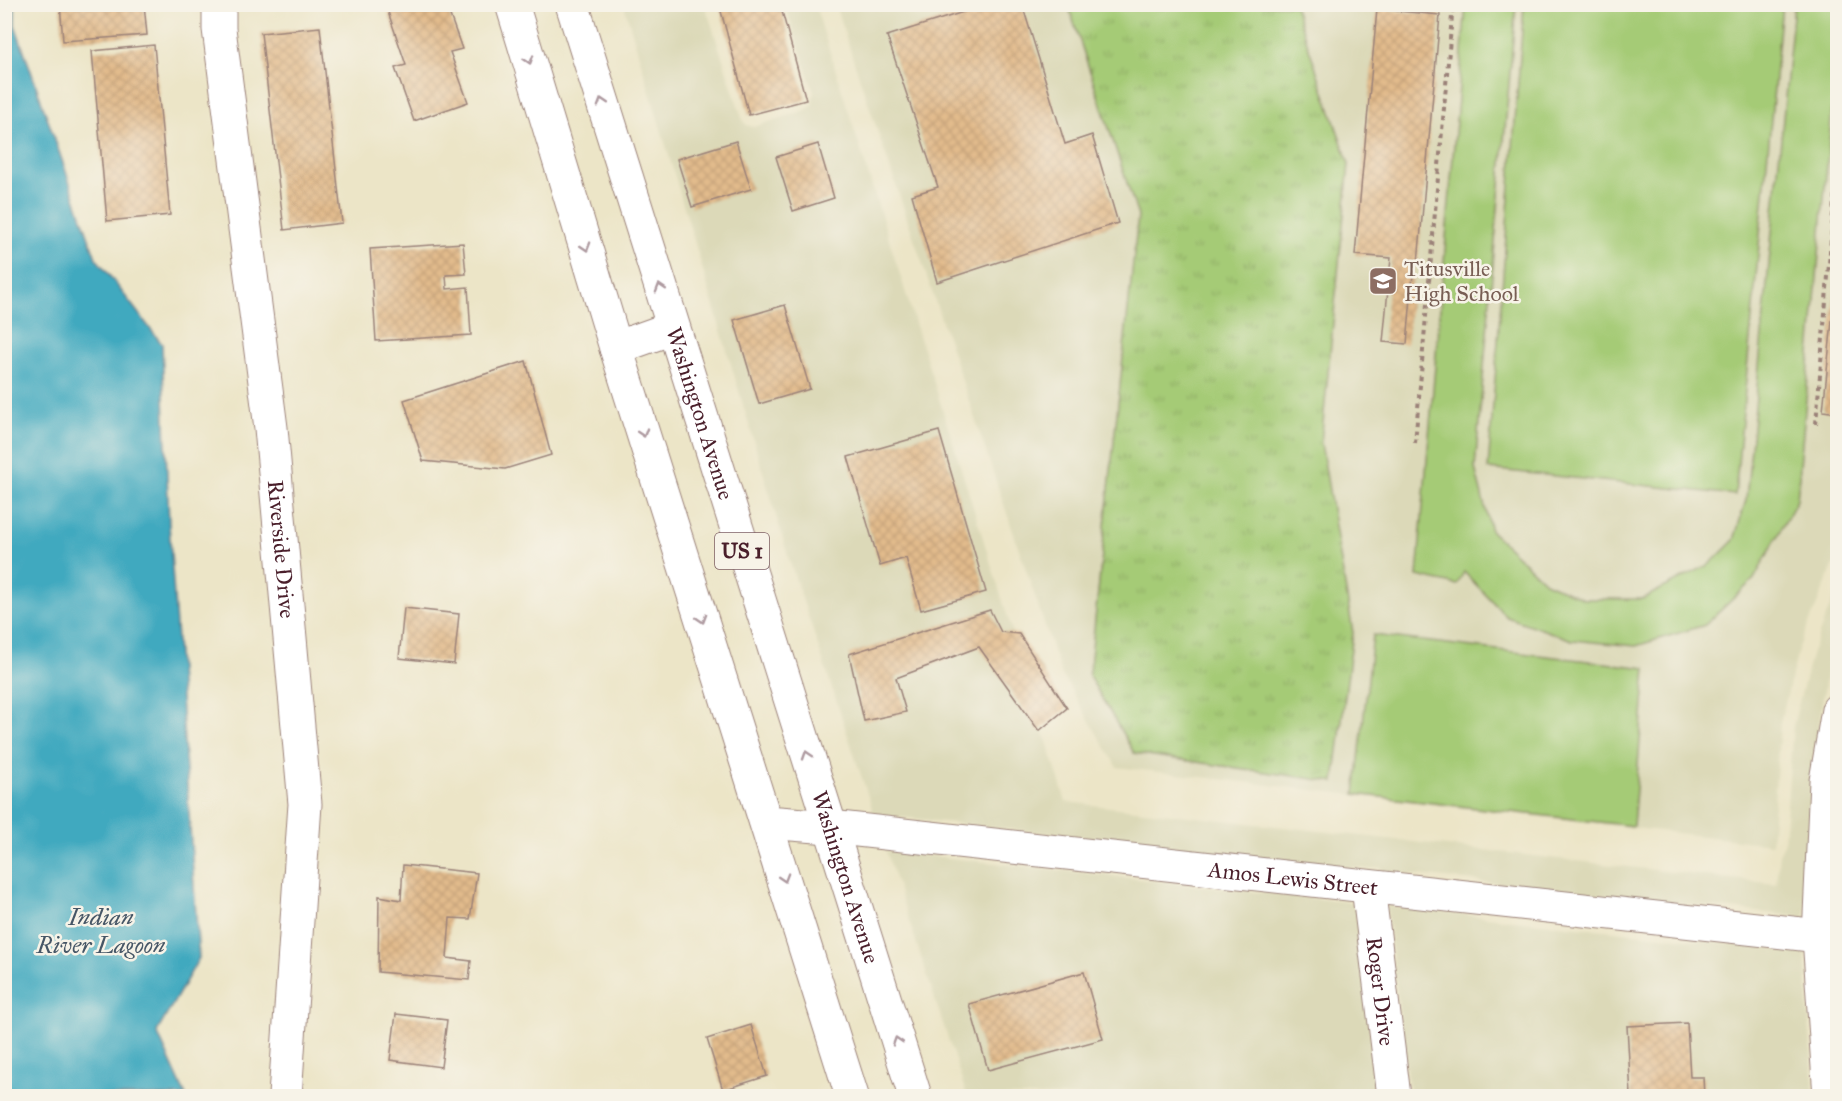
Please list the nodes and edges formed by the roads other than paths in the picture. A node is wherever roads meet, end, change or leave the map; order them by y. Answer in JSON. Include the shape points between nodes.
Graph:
{"nodes":[{"id":1,"x":219,"y":4,"type":"edge"},
{"id":2,"x":512,"y":4,"type":"edge"},
{"id":3,"x":572,"y":4,"type":"edge"},
{"id":4,"x":672,"y":328,"type":"junction"},
{"id":5,"x":616,"y":348,"type":"junction"},
{"id":6,"x":1838,"y":710,"type":"edge"},
{"id":7,"x":766,"y":822,"type":"junction"},
{"id":8,"x":830,"y":827,"type":"junction"},
{"id":9,"x":1368,"y":887,"type":"junction"},
{"id":10,"x":1828,"y":937,"type":"edge"},
{"id":11,"x":285,"y":1096,"type":"edge"},
{"id":12,"x":852,"y":1096,"type":"edge"},
{"id":13,"x":915,"y":1096,"type":"edge"},
{"id":14,"x":1395,"y":1096,"type":"edge"},
{"id":15,"x":1830,"y":1096,"type":"edge"}],
"edges":[{"from":1,"to":11,"type":"street","name":"Riverside Drive","via":[[219,29],[271,428],[304,804]]},
{"from":2,"to":5,"type":"street","number":"US 1","one_way":true},
{"from":4,"to":3,"type":"street","name":"Washington Avenue","number":"US 1","one_way":true},
{"from":4,"to":5,"type":"street"},
{"from":8,"to":4,"type":"street","name":"Washington Avenue","number":"US 1","one_way":true},
{"from":5,"to":7,"type":"street","number":"US 1","one_way":true},
{"from":6,"to":10,"type":"street","via":[[1826,781]]},
{"from":7,"to":8,"type":"street","name":"Amos Lewis Street"},
{"from":7,"to":12,"type":"street","number":"US 1","one_way":true},
{"from":8,"to":9,"type":"street","name":"Amos Lewis Street"},
{"from":13,"to":8,"type":"street","name":"Washington Avenue","number":"US 1","one_way":true},
{"from":9,"to":10,"type":"street","name":"Amos Lewis Street"},
{"from":9,"to":14,"type":"street","name":"Roger Drive"},
{"from":10,"to":15,"type":"street"}]}
